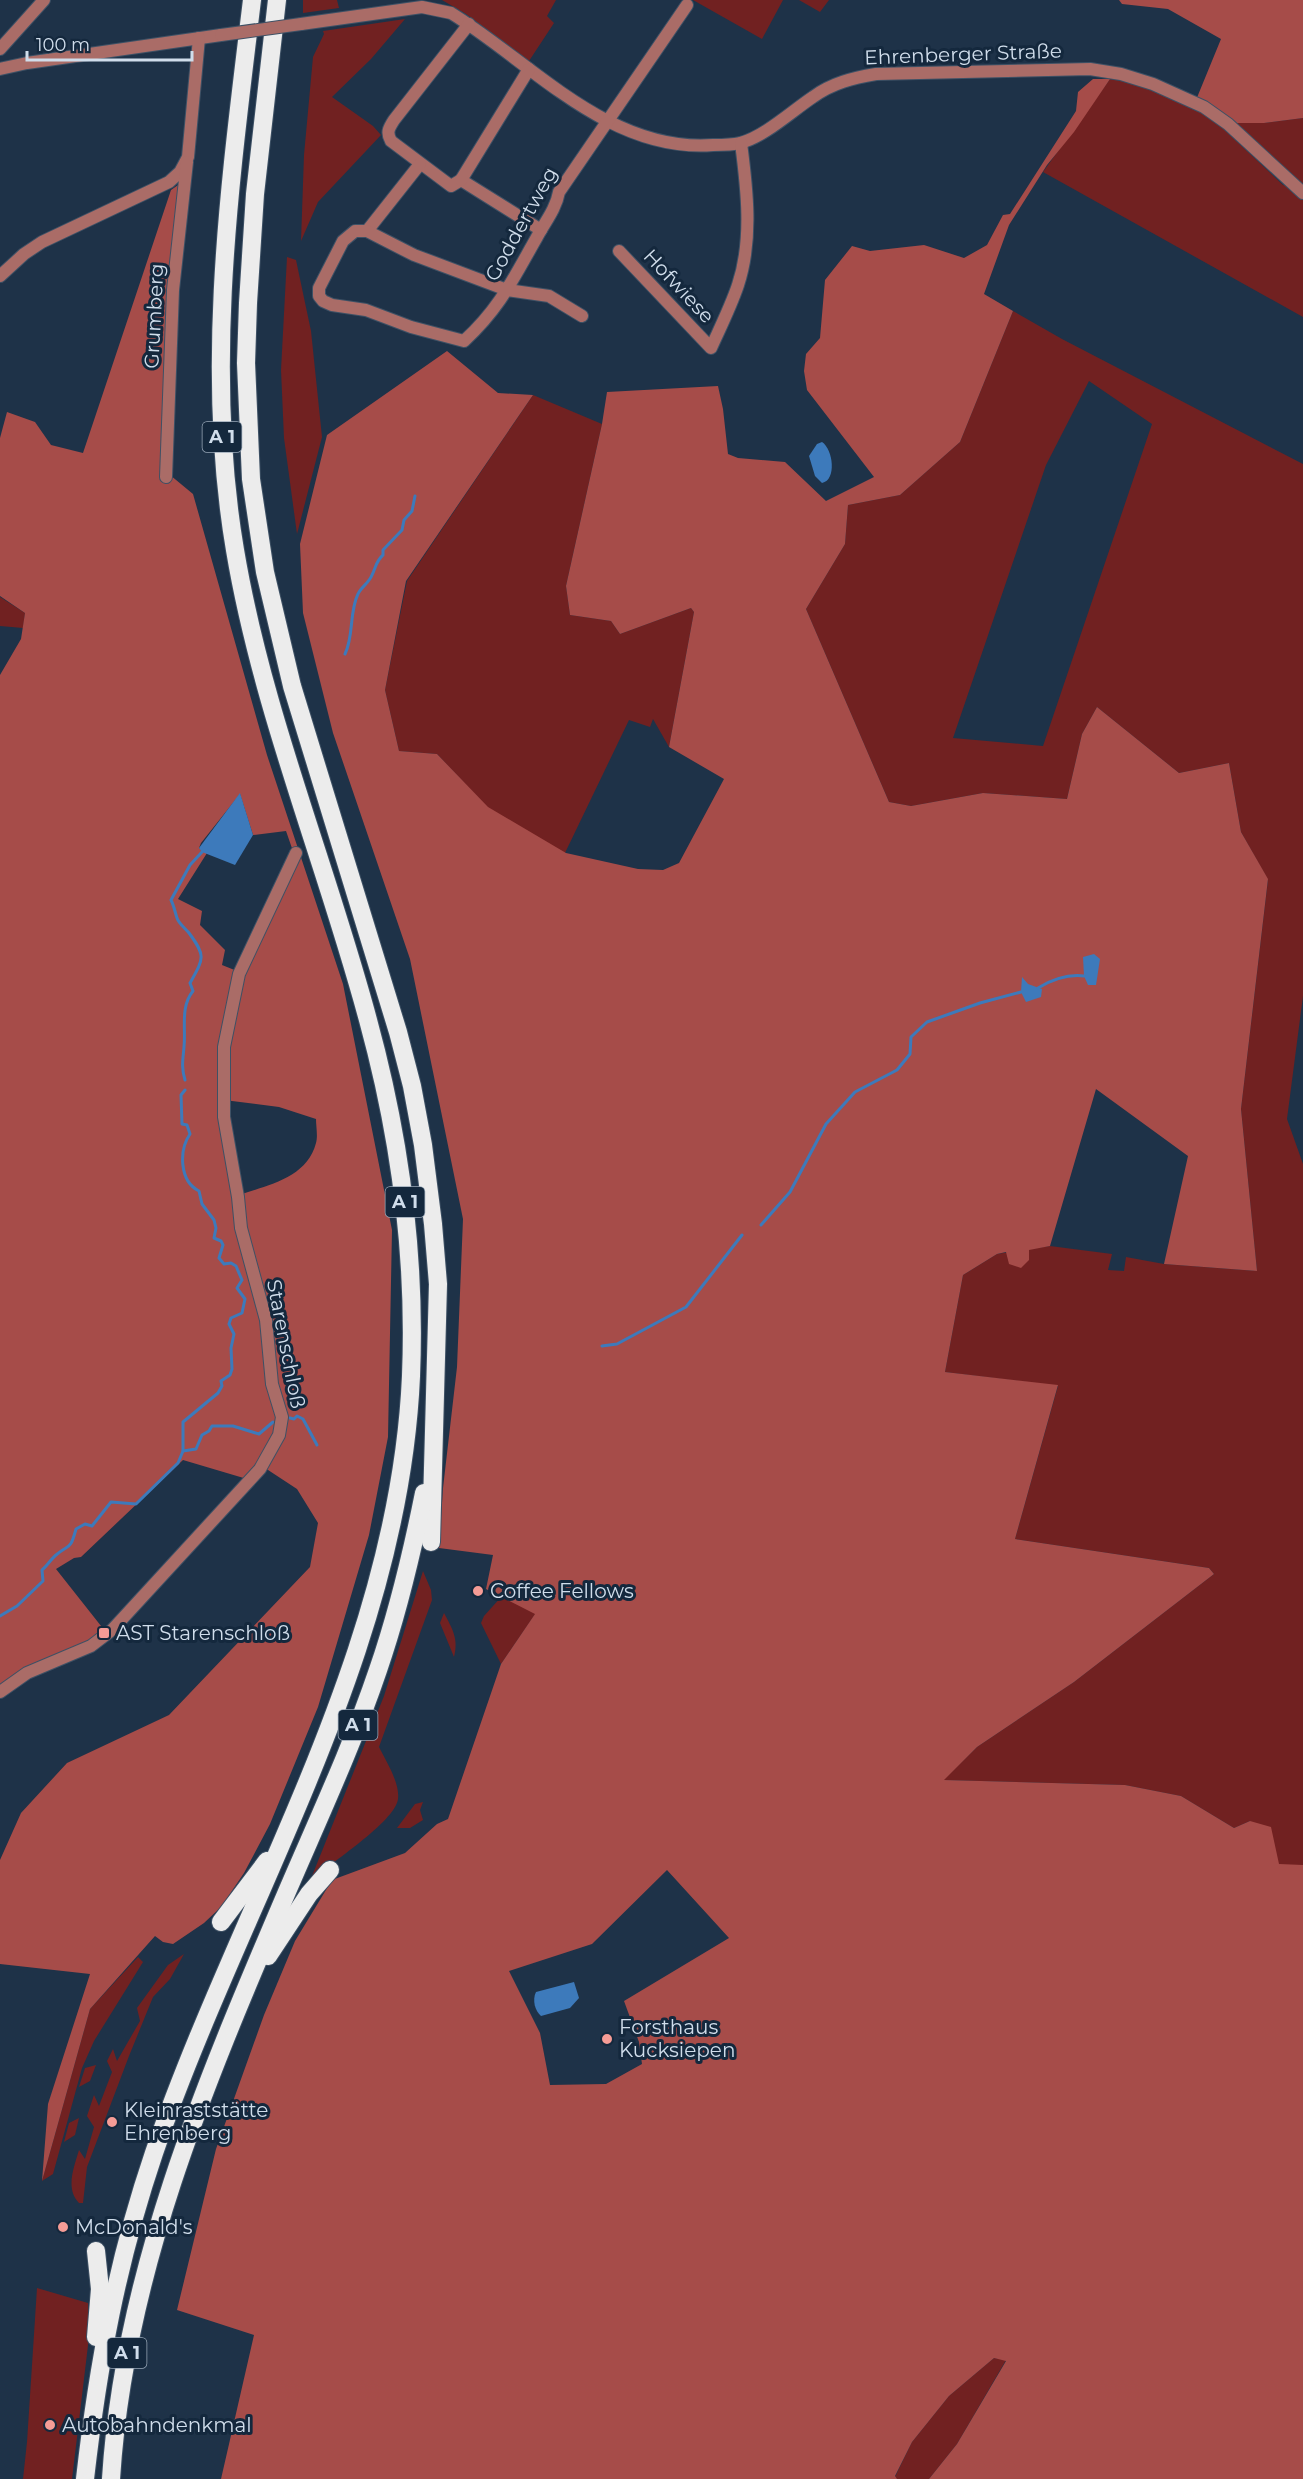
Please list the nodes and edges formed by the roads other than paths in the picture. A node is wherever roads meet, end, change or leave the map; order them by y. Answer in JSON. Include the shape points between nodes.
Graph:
{"nodes":[{"id":1,"x":44,"y":0,"type":"edge"},
{"id":2,"x":252,"y":0,"type":"edge"},
{"id":3,"x":277,"y":0,"type":"edge"},
{"id":4,"x":687,"y":5,"type":"dead end"},
{"id":5,"x":468,"y":24,"type":"junction"},
{"id":6,"x":199,"y":38,"type":"junction"},
{"id":7,"x":0,"y":49,"type":"edge"},
{"id":8,"x":0,"y":69,"type":"edge"},
{"id":9,"x":529,"y":69,"type":"junction"},
{"id":10,"x":606,"y":121,"type":"junction"},
{"id":11,"x":741,"y":143,"type":"junction"},
{"id":12,"x":188,"y":158,"type":"junction"},
{"id":13,"x":420,"y":164,"type":"junction"},
{"id":14,"x":461,"y":180,"type":"junction"},
{"id":15,"x":1303,"y":193,"type":"edge"},
{"id":16,"x":541,"y":230,"type":"junction"},
{"id":17,"x":367,"y":231,"type":"junction"},
{"id":18,"x":619,"y":251,"type":"dead end"},
{"id":19,"x":0,"y":276,"type":"edge"},
{"id":20,"x":507,"y":290,"type":"junction"},
{"id":21,"x":582,"y":316,"type":"dead end"},
{"id":22,"x":166,"y":477,"type":"dead end"},
{"id":23,"x":296,"y":853,"type":"dead end"},
{"id":24,"x":432,"y":1453,"type":"junction"},
{"id":25,"x":431,"y":1542,"type":"dead end"},
{"id":26,"x":0,"y":1692,"type":"edge"},
{"id":27,"x":282,"y":1844,"type":"junction"},
{"id":28,"x":330,"y":1870,"type":"dead end"},
{"id":29,"x":221,"y":1922,"type":"dead end"},
{"id":30,"x":248,"y":1984,"type":"junction"},
{"id":31,"x":96,"y":2251,"type":"dead end"},
{"id":32,"x":95,"y":2387,"type":"junction"},
{"id":33,"x":85,"y":2479,"type":"edge"},
{"id":34,"x":111,"y":2479,"type":"edge"}],
"edges":[{"from":1,"to":7,"type":"street"},
{"from":2,"to":27,"type":"highway","number":"A 1","via":[[223,284],[221,424],[235,551],[301,803],[369,1023],[395,1135],[409,1234],[413,1310],[407,1437],[384,1560],[354,1661]]},
{"from":3,"to":24,"type":"highway","number":"A 1","via":[[255,194],[248,303],[251,479],[265,572],[292,686],[398,1032],[423,1145],[438,1284]]},
{"from":4,"to":10,"type":"street","name":"Goddertweg"},
{"from":5,"to":6,"type":"street","name":"Ehrenberger Straße","bridge":true,"via":[[451,13],[422,7]]},
{"from":5,"to":9,"type":"street","name":"Ehrenberger Straße"},
{"from":5,"to":13,"type":"street","via":[[388,130],[391,141]]},
{"from":6,"to":8,"type":"street","name":"Ehrenberger Straße"},
{"from":6,"to":12,"type":"street","name":"Grumberg"},
{"from":9,"to":10,"type":"street","name":"Ehrenberger Straße"},
{"from":9,"to":14,"type":"street"},
{"from":10,"to":11,"type":"street","name":"Ehrenberger Straße","via":[[666,143]]},
{"from":10,"to":16,"type":"street","name":"Goddertweg","via":[[560,192]]},
{"from":11,"to":15,"type":"street","name":"Ehrenberger Straße","via":[[826,88],[858,77],[1090,69],[1153,84],[1204,108],[1228,124]]},
{"from":11,"to":18,"type":"street","name":"Hofwiese","via":[[746,180],[746,251],[738,285],[711,348]]},
{"from":12,"to":19,"type":"street","via":[[169,182],[42,242]]},
{"from":12,"to":22,"type":"street","name":"Grumberg","via":[[173,290]]},
{"from":13,"to":14,"type":"street","via":[[451,186]]},
{"from":13,"to":17,"type":"street"},
{"from":14,"to":16,"type":"street"},
{"from":16,"to":20,"type":"street","name":"Goddertweg"},
{"from":17,"to":20,"type":"street","via":[[414,255]]},
{"from":17,"to":20,"type":"street","name":"Goddertweg","via":[[355,231],[343,241],[319,288],[323,302],[366,310],[411,327],[464,340],[485,321]]},
{"from":20,"to":21,"type":"street","via":[[549,296]]},
{"from":23,"to":26,"type":"street","name":"Starenschloß","via":[[239,974],[224,1047],[224,1117],[241,1228],[267,1320],[272,1384],[282,1417],[279,1435],[260,1470],[112,1630],[91,1646],[27,1673]]},
{"from":24,"to":25,"type":"highway"},
{"from":24,"to":30,"type":"highway","number":"A 1","via":[[401,1595],[379,1669]]},
{"from":27,"to":29,"type":"highway"},
{"from":27,"to":32,"type":"highway","number":"A 1","via":[[155,2150],[130,2226]]},
{"from":28,"to":30,"type":"highway","via":[[309,1894]]},
{"from":30,"to":34,"type":"highway","number":"A 1","via":[[187,2137],[157,2229],[121,2385]]},
{"from":31,"to":32,"type":"highway","via":[[100,2289]]},
{"from":32,"to":33,"type":"highway","number":"A 1"}]}
